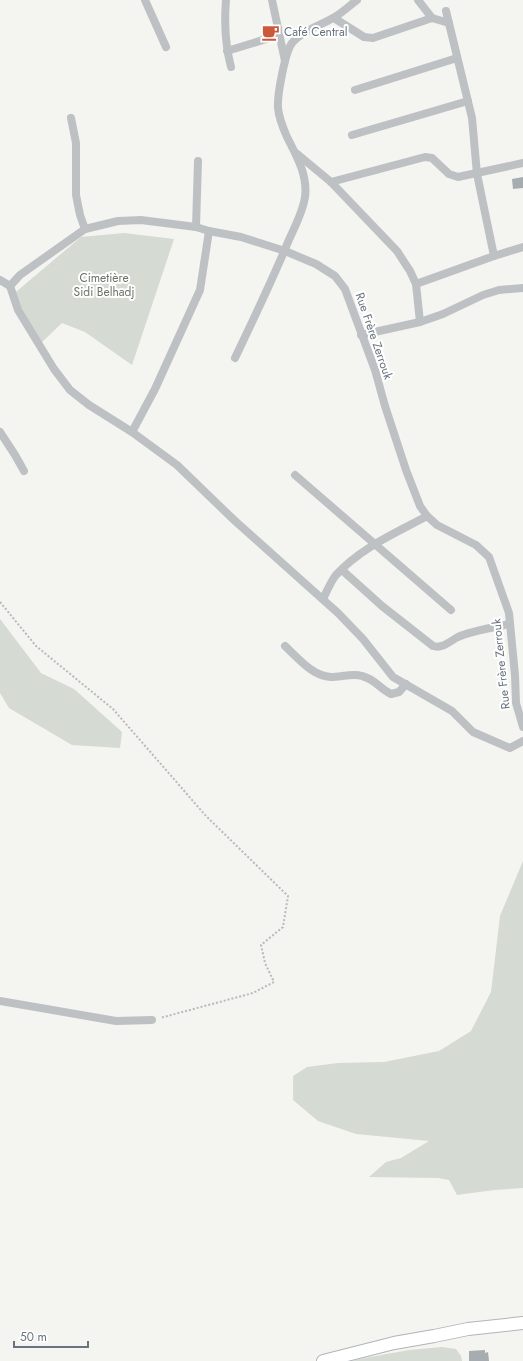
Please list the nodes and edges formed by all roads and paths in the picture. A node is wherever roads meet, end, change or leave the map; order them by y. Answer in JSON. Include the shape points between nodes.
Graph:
{"nodes":[{"id":1,"x":145,"y":0,"type":"edge"},
{"id":2,"x":226,"y":0,"type":"edge"},
{"id":3,"x":272,"y":0,"type":"edge"},
{"id":4,"x":357,"y":0,"type":"edge"},
{"id":5,"x":418,"y":0,"type":"edge"},
{"id":6,"x":446,"y":11,"type":"dead end"},
{"id":7,"x":334,"y":18,"type":"junction"},
{"id":8,"x":432,"y":18,"type":"junction"},
{"id":9,"x":448,"y":23,"type":"junction"},
{"id":10,"x":279,"y":35,"type":"junction"},
{"id":11,"x":166,"y":47,"type":"dead end"},
{"id":12,"x":227,"y":51,"type":"junction"},
{"id":13,"x":457,"y":58,"type":"junction"},
{"id":14,"x":285,"y":61,"type":"junction"},
{"id":15,"x":231,"y":67,"type":"dead end"},
{"id":16,"x":355,"y":90,"type":"dead end"},
{"id":17,"x":468,"y":101,"type":"junction"},
{"id":18,"x":71,"y":118,"type":"dead end"},
{"id":19,"x":352,"y":135,"type":"dead end"},
{"id":20,"x":294,"y":151,"type":"junction"},
{"id":21,"x":198,"y":161,"type":"dead end"},
{"id":22,"x":523,"y":163,"type":"edge"},
{"id":23,"x":477,"y":174,"type":"junction"},
{"id":24,"x":331,"y":182,"type":"junction"},
{"id":25,"x":196,"y":227,"type":"junction"},
{"id":26,"x":85,"y":229,"type":"junction"},
{"id":27,"x":209,"y":231,"type":"junction"},
{"id":28,"x":523,"y":247,"type":"edge"},
{"id":29,"x":285,"y":251,"type":"junction"},
{"id":30,"x":494,"y":256,"type":"junction"},
{"id":31,"x":0,"y":280,"type":"edge"},
{"id":32,"x":416,"y":284,"type":"junction"},
{"id":33,"x":10,"y":286,"type":"junction"},
{"id":34,"x":523,"y":288,"type":"edge"},
{"id":35,"x":420,"y":322,"type":"junction"},
{"id":36,"x":361,"y":335,"type":"junction"},
{"id":37,"x":235,"y":358,"type":"dead end"},
{"id":38,"x":0,"y":432,"type":"edge"},
{"id":39,"x":132,"y":432,"type":"junction"},
{"id":40,"x":24,"y":471,"type":"dead end"},
{"id":41,"x":295,"y":475,"type":"dead end"},
{"id":42,"x":426,"y":516,"type":"junction"},
{"id":43,"x":375,"y":545,"type":"junction"},
{"id":44,"x":342,"y":570,"type":"junction"},
{"id":45,"x":323,"y":599,"type":"junction"},
{"id":46,"x":0,"y":602,"type":"edge"},
{"id":47,"x":451,"y":610,"type":"dead end"},
{"id":48,"x":510,"y":624,"type":"junction"},
{"id":49,"x":285,"y":646,"type":"dead end"},
{"id":50,"x":406,"y":684,"type":"junction"},
{"id":51,"x":523,"y":727,"type":"edge"},
{"id":52,"x":523,"y":740,"type":"edge"},
{"id":53,"x":0,"y":1001,"type":"edge"},
{"id":54,"x":152,"y":1020,"type":"joint"},
{"id":55,"x":523,"y":1324,"type":"edge"},
{"id":56,"x":323,"y":1361,"type":"edge"}],
"edges":[{"from":1,"to":11,"type":"street"},
{"from":2,"to":12,"type":"street","via":[[224,19]]},
{"from":3,"to":10,"type":"street"},
{"from":4,"to":7,"type":"street"},
{"from":5,"to":8,"type":"street"},
{"from":6,"to":9,"type":"street"},
{"from":7,"to":8,"type":"street","via":[[364,37],[373,38]]},
{"from":7,"to":14,"type":"street","via":[[304,33],[291,44]]},
{"from":8,"to":9,"type":"street"},
{"from":9,"to":13,"type":"street"},
{"from":10,"to":12,"type":"street"},
{"from":10,"to":14,"type":"street"},
{"from":12,"to":15,"type":"street"},
{"from":13,"to":16,"type":"street"},
{"from":13,"to":17,"type":"street"},
{"from":14,"to":20,"type":"street","via":[[278,108],[282,126]]},
{"from":17,"to":19,"type":"street"},
{"from":17,"to":23,"type":"street"},
{"from":18,"to":26,"type":"street","via":[[76,143],[76,195]]},
{"from":20,"to":24,"type":"street"},
{"from":20,"to":29,"type":"street","via":[[302,170],[305,196]]},
{"from":21,"to":25,"type":"street"},
{"from":22,"to":23,"type":"street"},
{"from":23,"to":24,"type":"street","via":[[458,177],[449,174],[432,158],[425,156]]},
{"from":23,"to":30,"type":"street"},
{"from":24,"to":32,"type":"street","via":[[397,251]]},
{"from":25,"to":26,"type":"street","name":"Rue Frère Zerrouk","via":[[141,220],[118,221]]},
{"from":25,"to":27,"type":"street","name":"Rue Frère Zerrouk"},
{"from":26,"to":33,"type":"street","name":"Rue Frère Zerrouk","via":[[20,275]]},
{"from":27,"to":29,"type":"street","name":"Rue Frère Zerrouk","via":[[240,237]]},
{"from":27,"to":39,"type":"street","via":[[200,290],[155,389]]},
{"from":28,"to":30,"type":"street"},
{"from":29,"to":36,"type":"street","name":"Rue Frère Zerrouk","via":[[316,264],[335,276],[345,289]]},
{"from":29,"to":37,"type":"street"},
{"from":30,"to":32,"type":"street"},
{"from":31,"to":33,"type":"street"},
{"from":32,"to":35,"type":"street"},
{"from":33,"to":39,"type":"street","via":[[18,310],[70,390]]},
{"from":34,"to":35,"type":"street","via":[[499,290],[483,295]]},
{"from":35,"to":36,"type":"street"},
{"from":36,"to":42,"type":"street","name":"Rue Frère Zerrouk","via":[[375,370],[406,470]]},
{"from":38,"to":40,"type":"street"},
{"from":39,"to":45,"type":"street","via":[[177,466]]},
{"from":41,"to":43,"type":"street"},
{"from":42,"to":43,"type":"street"},
{"from":42,"to":48,"type":"street","name":"Rue Frère Zerrouk","via":[[437,525],[476,545],[489,557],[509,613]]},
{"from":43,"to":44,"type":"street"},
{"from":43,"to":47,"type":"street"},
{"from":44,"to":45,"type":"street","via":[[335,576]]},
{"from":44,"to":48,"type":"street","via":[[433,646],[444,645],[459,636]]},
{"from":45,"to":50,"type":"street","via":[[363,639],[393,677]]},
{"from":46,"to":54,"type":"path","via":[[36,646],[113,709],[206,816],[288,896],[283,928],[262,945],[265,963],[274,982],[253,993]]},
{"from":48,"to":51,"type":"street","name":"Rue Frère Zerrouk","via":[[516,704]]},
{"from":49,"to":50,"type":"street","via":[[308,668],[320,675],[360,675],[391,694],[399,692]]},
{"from":50,"to":52,"type":"street","via":[[452,711],[473,732],[510,748]]},
{"from":53,"to":54,"type":"street","via":[[116,1021]]},
{"from":55,"to":56,"type":"main road","via":[[440,1334]]}]}
